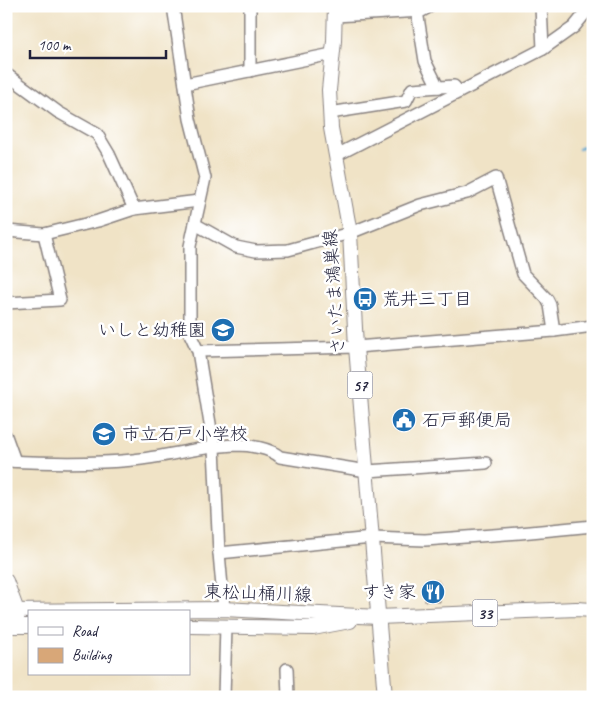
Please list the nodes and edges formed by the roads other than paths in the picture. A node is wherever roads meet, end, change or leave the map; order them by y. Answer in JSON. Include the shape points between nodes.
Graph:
{"nodes":[{"id":1,"x":173,"y":6,"type":"edge"},
{"id":2,"x":432,"y":6,"type":"edge"},
{"id":3,"x":541,"y":6,"type":"edge"},
{"id":4,"x":591,"y":6,"type":"edge"},
{"id":5,"x":250,"y":8,"type":"dead end"},
{"id":6,"x":335,"y":11,"type":"edge"},
{"id":7,"x":417,"y":11,"type":"junction"},
{"id":8,"x":544,"y":49,"type":"junction"},
{"id":9,"x":332,"y":54,"type":"junction"},
{"id":10,"x":250,"y":71,"type":"junction"},
{"id":11,"x":6,"y":74,"type":"edge"},
{"id":12,"x":185,"y":84,"type":"junction"},
{"id":13,"x":438,"y":87,"type":"junction"},
{"id":14,"x":460,"y":92,"type":"junction"},
{"id":15,"x":336,"y":112,"type":"dead end"},
{"id":16,"x":337,"y":155,"type":"junction"},
{"id":17,"x":200,"y":201,"type":"junction"},
{"id":18,"x":134,"y":209,"type":"junction"},
{"id":19,"x":195,"y":224,"type":"junction"},
{"id":20,"x":6,"y":231,"type":"edge"},
{"id":21,"x":350,"y":232,"type":"junction"},
{"id":22,"x":44,"y":234,"type":"junction"},
{"id":23,"x":6,"y":303,"type":"edge"},
{"id":24,"x":593,"y":326,"type":"edge"},
{"id":25,"x":554,"y":331,"type":"junction"},
{"id":26,"x":356,"y":347,"type":"junction"},
{"id":27,"x":198,"y":351,"type":"junction"},
{"id":28,"x":6,"y":436,"type":"edge"},
{"id":29,"x":214,"y":448,"type":"junction"},
{"id":30,"x":10,"y":461,"type":"edge"},
{"id":31,"x":486,"y":463,"type":"dead end"},
{"id":32,"x":367,"y":471,"type":"junction"},
{"id":33,"x":593,"y":526,"type":"edge"},
{"id":34,"x":372,"y":538,"type":"junction"},
{"id":35,"x":218,"y":553,"type":"junction"},
{"id":36,"x":6,"y":581,"type":"edge"},
{"id":37,"x":224,"y":609,"type":"junction"},
{"id":38,"x":118,"y":610,"type":"edge"},
{"id":39,"x":593,"y":610,"type":"edge"},
{"id":40,"x":12,"y":611,"type":"edge"},
{"id":41,"x":28,"y":611,"type":"edge"},
{"id":42,"x":378,"y":617,"type":"junction"},
{"id":43,"x":17,"y":626,"type":"edge"},
{"id":44,"x":190,"y":626,"type":"edge"},
{"id":45,"x":226,"y":626,"type":"junction"},
{"id":46,"x":286,"y":669,"type":"dead end"},
{"id":47,"x":224,"y":697,"type":"edge"},
{"id":48,"x":288,"y":697,"type":"edge"},
{"id":49,"x":385,"y":697,"type":"edge"}],
"edges":[{"from":1,"to":12,"type":"street"},
{"from":2,"to":7,"type":"street"},
{"from":3,"to":8,"type":"street"},
{"from":4,"to":8,"type":"street","via":[[574,27]]},
{"from":5,"to":10,"type":"street"},
{"from":6,"to":7,"type":"street"},
{"from":6,"to":9,"type":"main road","name":"さいたま鴻巣線","number":"57"},
{"from":7,"to":13,"type":"street","via":[[425,61]]},
{"from":8,"to":14,"type":"street"},
{"from":9,"to":10,"type":"street"},
{"from":9,"to":16,"type":"main road","name":"さいたま鴻巣線","number":"57","via":[[329,90],[331,128]]},
{"from":10,"to":12,"type":"street"},
{"from":11,"to":18,"type":"street","via":[[58,112],[97,134]]},
{"from":12,"to":17,"type":"street","via":[[205,178]]},
{"from":13,"to":14,"type":"street","via":[[454,86]]},
{"from":13,"to":15,"type":"street","via":[[412,89],[406,101]]},
{"from":14,"to":16,"type":"street"},
{"from":16,"to":21,"type":"main road","name":"さいたま鴻巣線","number":"57"},
{"from":17,"to":18,"type":"street"},
{"from":17,"to":19,"type":"street"},
{"from":18,"to":22,"type":"street"},
{"from":19,"to":21,"type":"street","via":[[236,247],[256,251],[288,250]]},
{"from":19,"to":27,"type":"street","via":[[190,246],[190,334]]},
{"from":20,"to":22,"type":"street"},
{"from":21,"to":25,"type":"street","via":[[420,205],[467,193],[496,178],[523,274],[547,299]]},
{"from":21,"to":26,"type":"main road","name":"さいたま鴻巣線","number":"57"},
{"from":22,"to":23,"type":"street","via":[[60,300]]},
{"from":24,"to":25,"type":"street"},
{"from":25,"to":26,"type":"street"},
{"from":26,"to":27,"type":"street"},
{"from":26,"to":32,"type":"main road","name":"さいたま鴻巣線","number":"57"},
{"from":27,"to":29,"type":"street"},
{"from":28,"to":30,"type":"street"},
{"from":29,"to":30,"type":"street","via":[[133,460]]},
{"from":29,"to":32,"type":"street","via":[[238,445],[267,450],[280,457]]},
{"from":29,"to":35,"type":"street"},
{"from":31,"to":32,"type":"street"},
{"from":32,"to":34,"type":"main road","name":"さいたま鴻巣線","number":"57"},
{"from":33,"to":34,"type":"street","via":[[424,540]]},
{"from":34,"to":35,"type":"street"},
{"from":34,"to":42,"type":"main road","name":"さいたま鴻巣線","number":"57"},
{"from":35,"to":37,"type":"street"},
{"from":36,"to":40,"type":"main road"},
{"from":37,"to":38,"type":"main road","name":"東松山桶川線","number":"33"},
{"from":37,"to":42,"type":"main road","name":"東松山桶川線","number":"33"},
{"from":39,"to":42,"type":"main road","name":"東松山桶川線","number":"33"},
{"from":40,"to":41,"type":"main road","name":"東松山桶川線","number":"33"},
{"from":40,"to":43,"type":"main road"},
{"from":42,"to":45,"type":"main road","name":"東松山桶川線","number":"33","via":[[313,628]]},
{"from":42,"to":49,"type":"main road","name":"さいたま鴻巣線","number":"57"},
{"from":44,"to":45,"type":"main road","name":"東松山桶川線","number":"33"},
{"from":45,"to":47,"type":"street"},
{"from":46,"to":48,"type":"street"}]}
